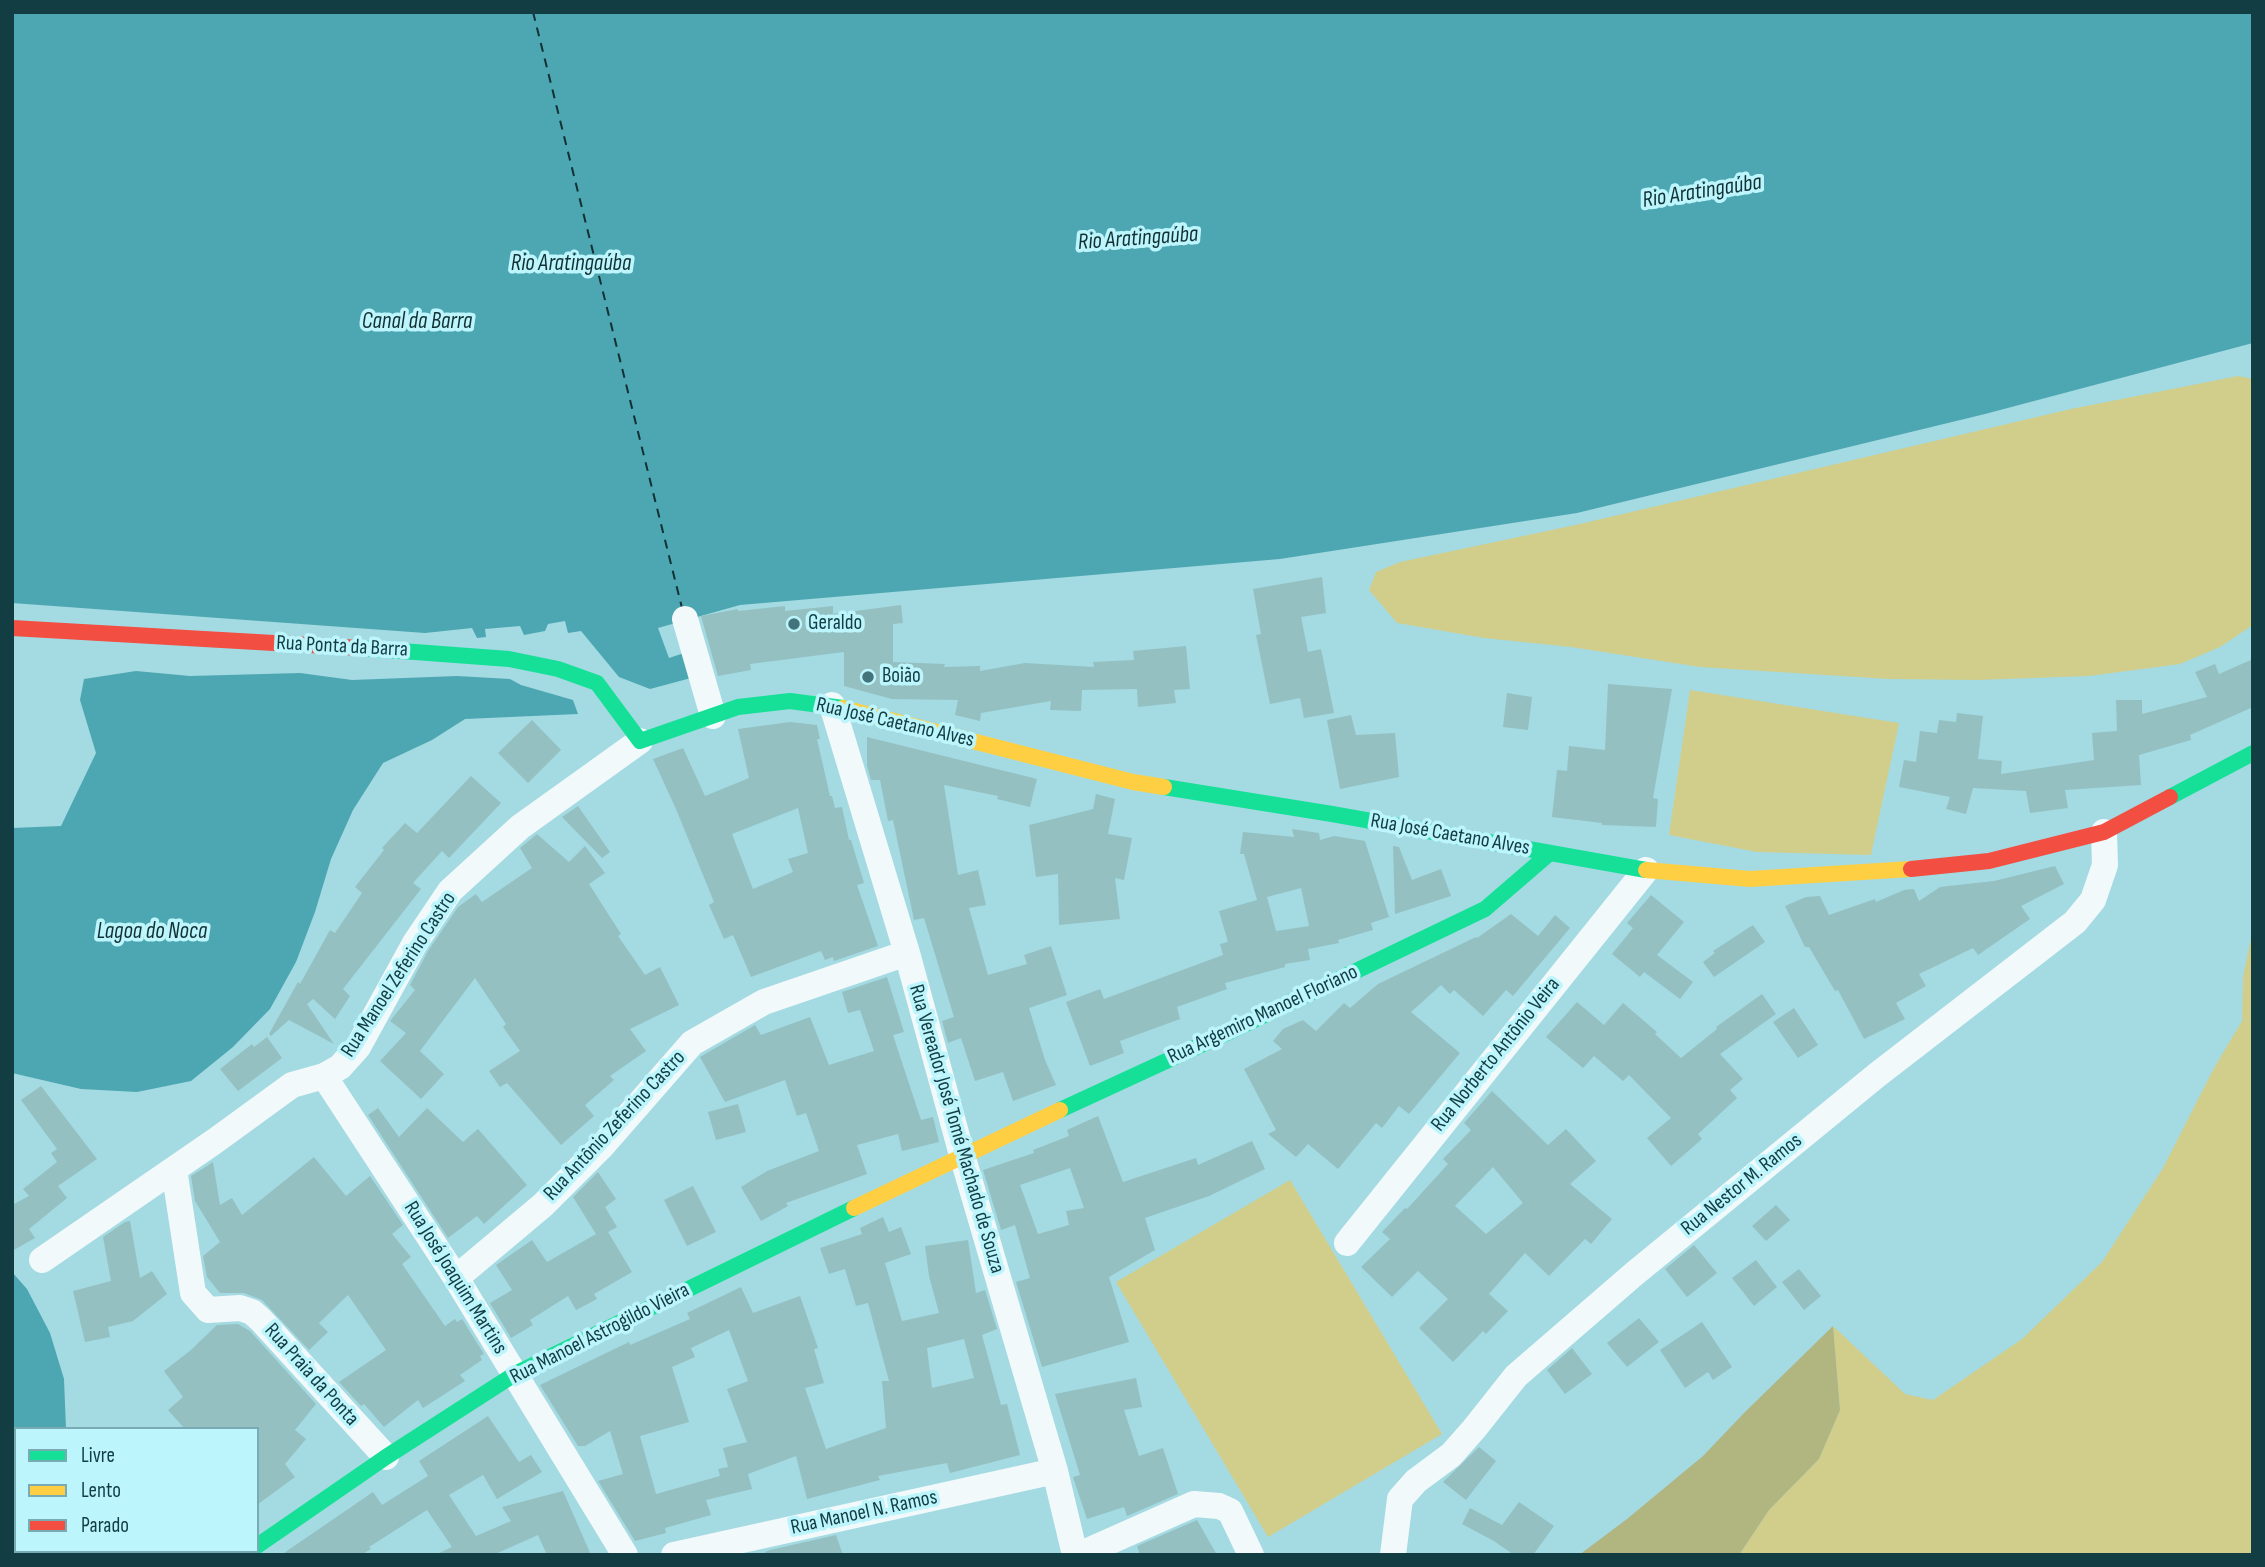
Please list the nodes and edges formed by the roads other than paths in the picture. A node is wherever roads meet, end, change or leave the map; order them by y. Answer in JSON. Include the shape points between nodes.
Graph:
{"nodes":[{"id":1,"x":685,"y":619,"type":"dead end"},
{"id":2,"x":12,"y":628,"type":"edge"},
{"id":3,"x":832,"y":705,"type":"junction"},
{"id":4,"x":713,"y":716,"type":"junction"},
{"id":5,"x":640,"y":741,"type":"junction"},
{"id":6,"x":2253,"y":753,"type":"edge"},
{"id":7,"x":2104,"y":832,"type":"junction"},
{"id":8,"x":1550,"y":853,"type":"junction"},
{"id":9,"x":1646,"y":870,"type":"junction"},
{"id":10,"x":907,"y":953,"type":"junction"},
{"id":11,"x":324,"y":1076,"type":"junction"},
{"id":12,"x":962,"y":1155,"type":"junction"},
{"id":13,"x":174,"y":1169,"type":"junction"},
{"id":14,"x":1347,"y":1243,"type":"dead end"},
{"id":15,"x":42,"y":1260,"type":"dead end"},
{"id":16,"x":456,"y":1278,"type":"junction"},
{"id":17,"x":515,"y":1374,"type":"junction"},
{"id":18,"x":386,"y":1457,"type":"junction"},
{"id":19,"x":1055,"y":1471,"type":"junction"},
{"id":20,"x":259,"y":1545,"type":"edge"},
{"id":21,"x":625,"y":1555,"type":"edge"},
{"id":22,"x":674,"y":1555,"type":"edge"},
{"id":23,"x":1077,"y":1555,"type":"edge"},
{"id":24,"x":1251,"y":1555,"type":"edge"},
{"id":25,"x":1393,"y":1555,"type":"edge"}],
"edges":[{"from":1,"to":4,"type":"street"},
{"from":2,"to":5,"type":"street","name":"Rua Ponta da Barra","via":[[509,659],[597,683]]},
{"from":3,"to":4,"type":"street","name":"Rua José Caetano Alves","via":[[790,701],[738,707]]},
{"from":3,"to":8,"type":"street","name":"Rua José Caetano Alves","via":[[1133,782]]},
{"from":3,"to":10,"type":"street","name":"Rua Vereador José Tomé Machado de Souza"},
{"from":4,"to":5,"type":"street","name":"Rua José Caetano Alves"},
{"from":5,"to":11,"type":"street","name":"Rua Manoel Zeferino Castro","via":[[520,827],[450,891],[415,943],[358,1047]]},
{"from":6,"to":7,"type":"street","name":"Rua José Caetano Alves"},
{"from":7,"to":9,"type":"street","name":"Rua José Caetano Alves","via":[[1989,861],[1885,871],[1750,879]]},
{"from":7,"to":25,"type":"street","name":"Rua Nestor M. Ramos","via":[[2105,865],[2093,900],[2075,922],[1877,1075],[1516,1376],[1451,1455],[1416,1481],[1401,1499]]},
{"from":8,"to":9,"type":"street","name":"Rua José Caetano Alves"},
{"from":8,"to":12,"type":"street","name":"Rua Argemiro Manoel Floriano","via":[[1485,909]]},
{"from":9,"to":14,"type":"street","name":"Rua Norberto Antônio Veira"},
{"from":10,"to":12,"type":"street","name":"Rua Vereador José Tomé Machado de Souza"},
{"from":10,"to":16,"type":"street","name":"Rua Antônio Zeferino Castro","via":[[764,1002],[692,1043],[603,1145],[543,1205]]},
{"from":11,"to":13,"type":"street","name":"Rua Manoel Zeferino Castro","via":[[292,1085]]},
{"from":11,"to":16,"type":"street","name":"Rua José Joaquim Martins"},
{"from":12,"to":17,"type":"street","name":"Rua Manoel Astrogildo Vieira"},
{"from":12,"to":19,"type":"street","name":"Rua Vereador José Tomé Machado de Souza"},
{"from":13,"to":15,"type":"street","name":"Rua Manoel Zeferino Castro"},
{"from":13,"to":18,"type":"street","name":"Rua Praia da Ponta","via":[[193,1293],[208,1310],[252,1312]]},
{"from":16,"to":17,"type":"street","name":"Rua José Joaquim Martins"},
{"from":17,"to":18,"type":"street","name":"Rua Manoel Astrogildo Vieira"},
{"from":17,"to":21,"type":"street","name":"Rua José Joaquim Martins"},
{"from":18,"to":20,"type":"street","name":"Rua Manoel Astrogildo Vieira"},
{"from":19,"to":22,"type":"street","name":"Rua Manoel N. Ramos"},
{"from":19,"to":23,"type":"street","name":"Rua Vereador José Tomé Machado de Souza"},
{"from":23,"to":24,"type":"street","via":[[1194,1504],[1230,1511]]}]}
